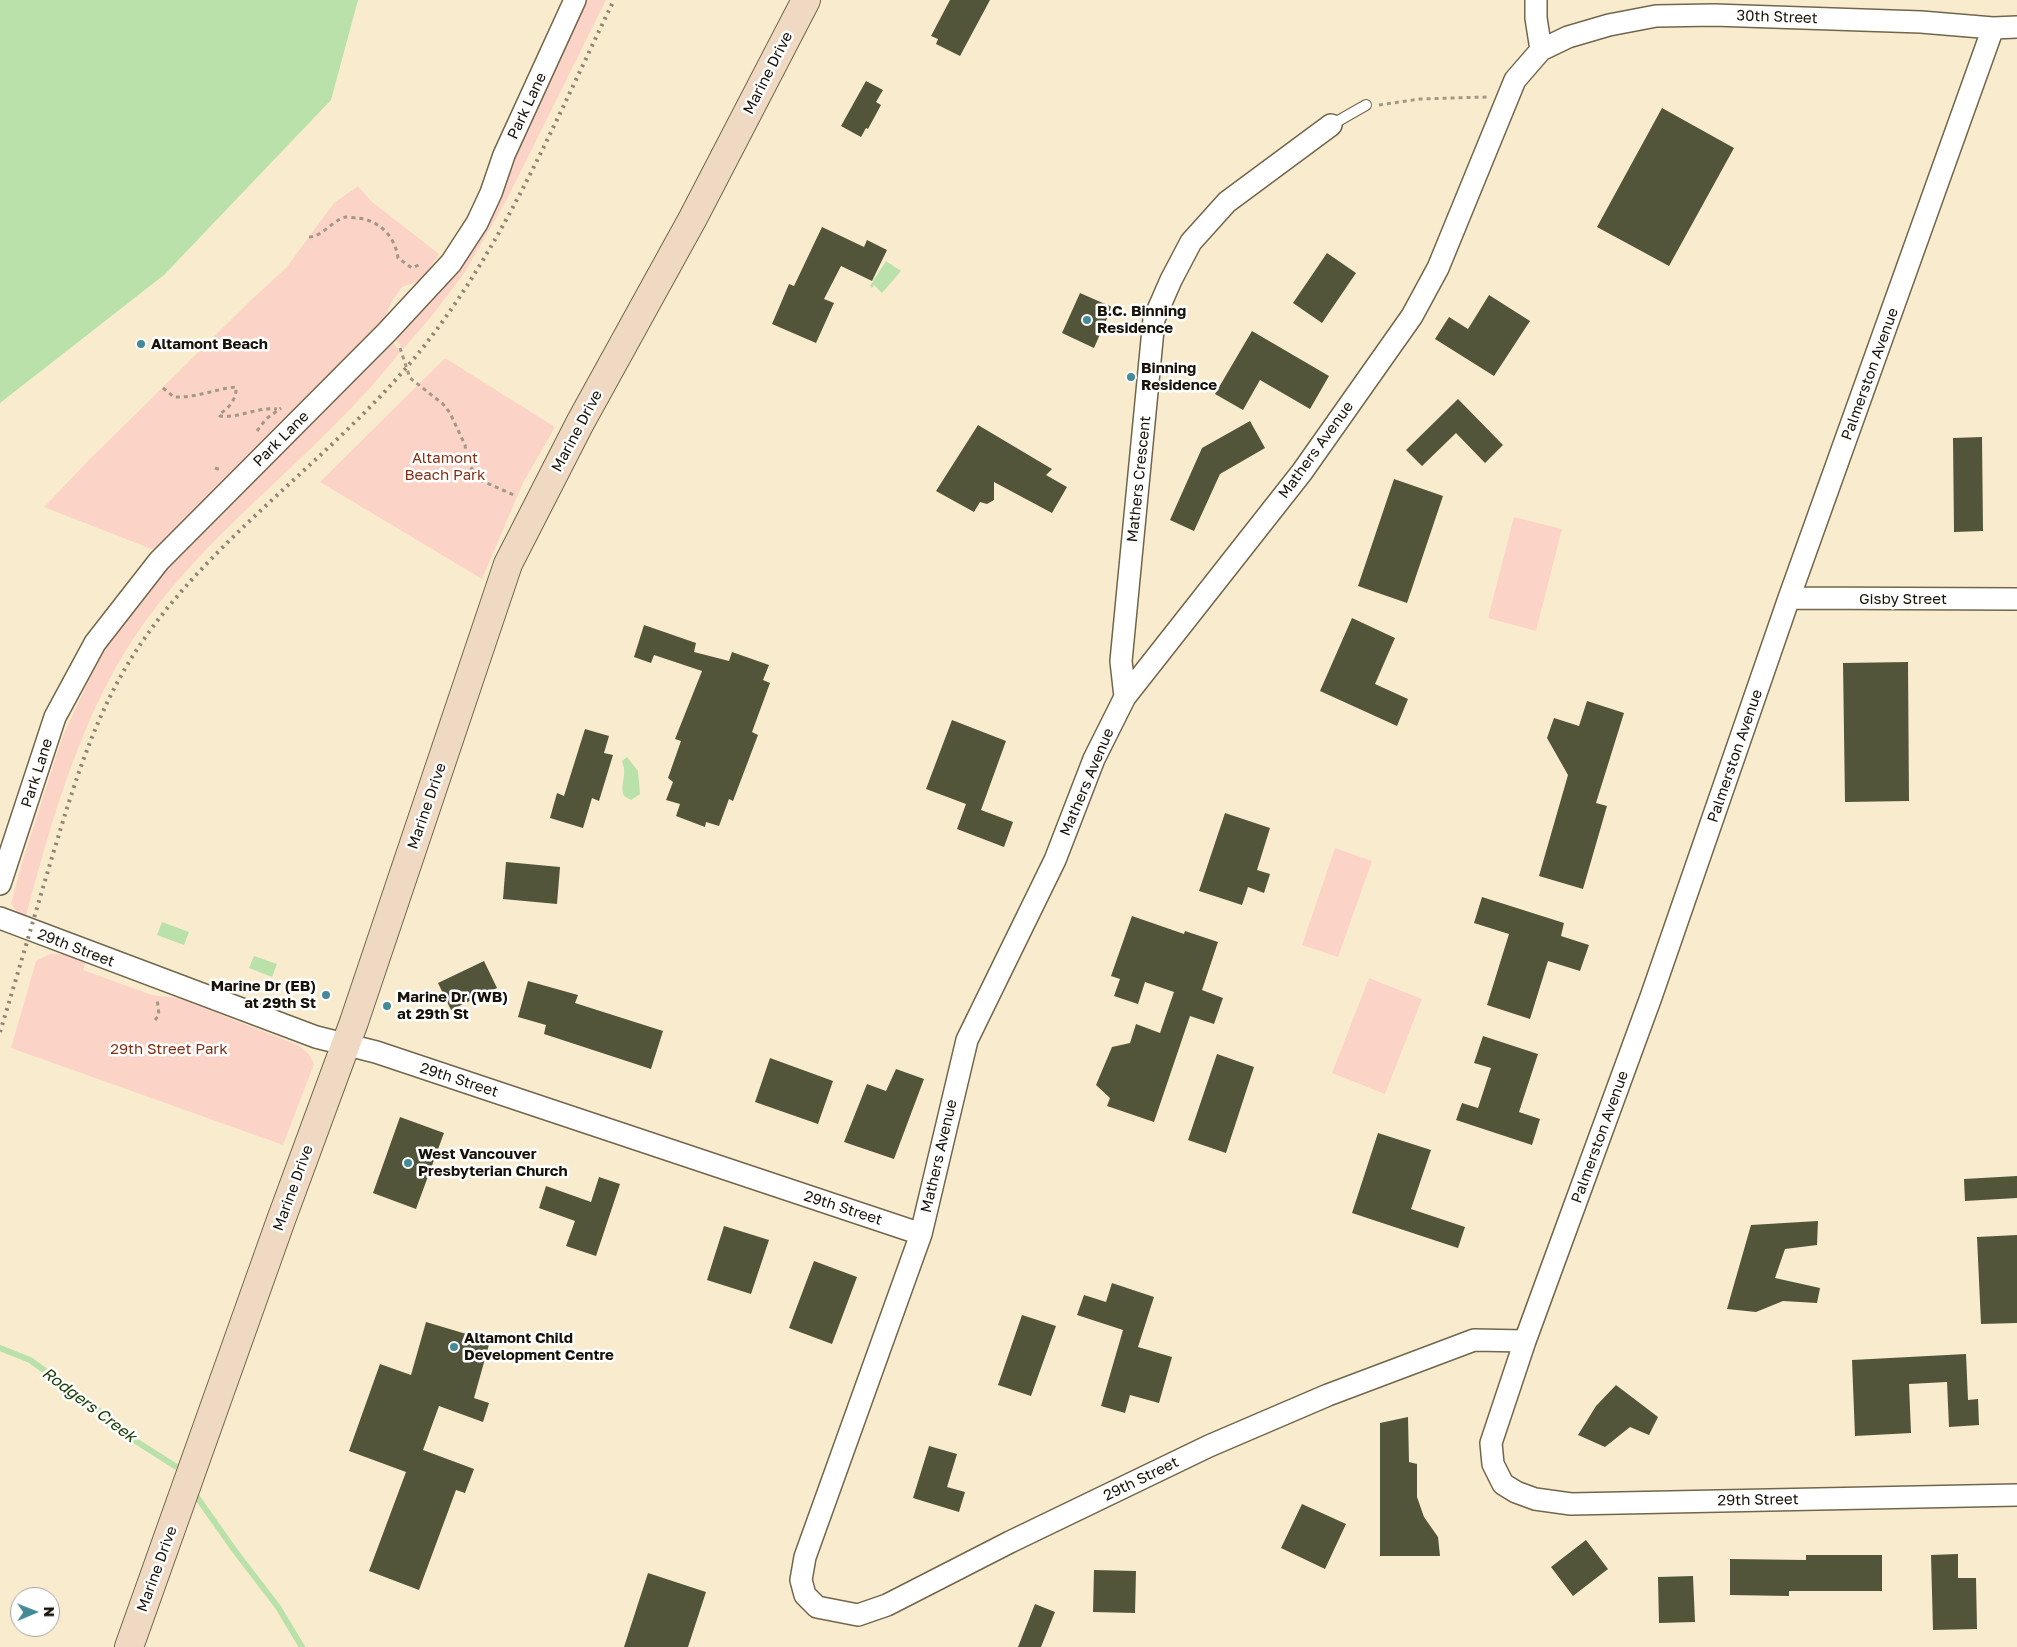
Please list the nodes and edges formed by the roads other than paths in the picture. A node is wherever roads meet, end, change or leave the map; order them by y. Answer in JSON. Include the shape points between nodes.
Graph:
{"nodes":[{"id":1,"x":575,"y":0,"type":"edge"},
{"id":2,"x":806,"y":0,"type":"edge"},
{"id":3,"x":1536,"y":0,"type":"edge"},
{"id":4,"x":2017,"y":27,"type":"edge"},
{"id":5,"x":1994,"y":28,"type":"junction"},
{"id":6,"x":1541,"y":50,"type":"junction"},
{"id":7,"x":1366,"y":105,"type":"road end"},
{"id":8,"x":1331,"y":125,"type":"joint"},
{"id":9,"x":1789,"y":598,"type":"junction"},
{"id":10,"x":2017,"y":599,"type":"edge"},
{"id":11,"x":1125,"y":697,"type":"junction"},
{"id":12,"x":0,"y":884,"type":"edge"},
{"id":13,"x":0,"y":918,"type":"edge"},
{"id":14,"x":345,"y":1045,"type":"junction"},
{"id":15,"x":921,"y":1234,"type":"junction"},
{"id":16,"x":1525,"y":1341,"type":"junction"},
{"id":17,"x":1503,"y":1484,"type":"joint"},
{"id":18,"x":2017,"y":1495,"type":"edge"},
{"id":19,"x":805,"y":1556,"type":"joint"},
{"id":20,"x":129,"y":1647,"type":"edge"}],
"edges":[{"from":1,"to":12,"type":"street","name":"Park Lane","via":[[504,155],[477,223],[451,263],[380,339],[158,561],[94,643],[55,717]]},
{"from":2,"to":14,"type":"main road","name":"Marine Drive","via":[[508,564]]},
{"from":3,"to":6,"type":"street"},
{"from":4,"to":5,"type":"street","name":"30th Street"},
{"from":5,"to":6,"type":"street","name":"30th Street","via":[[1911,21],[1656,16],[1568,37]]},
{"from":5,"to":9,"type":"street","name":"Palmerston Avenue"},
{"from":6,"to":11,"type":"street","name":"Mathers Avenue","via":[[1515,80],[1438,268],[1412,316],[1302,472]]},
{"from":7,"to":8,"type":"lane"},
{"from":8,"to":11,"type":"street","name":"Mathers Crescent","via":[[1227,202],[1190,242],[1154,319],[1121,661]]},
{"from":9,"to":10,"type":"street","name":"Gisby Street"},
{"from":9,"to":16,"type":"street","name":"Palmerston Avenue","via":[[1651,997]]},
{"from":11,"to":15,"type":"street","name":"Mathers Avenue","via":[[1094,759],[1055,860],[967,1040]]},
{"from":13,"to":14,"type":"street","name":"29th Street","via":[[316,1037]]},
{"from":14,"to":15,"type":"street","name":"29th Street","via":[[376,1052]]},
{"from":14,"to":20,"type":"main road","name":"Marine Drive"},
{"from":15,"to":19,"type":"street","name":"Mathers Avenue"},
{"from":16,"to":17,"type":"street","name":"Palmerston Avenue","via":[[1491,1443],[1493,1464]]},
{"from":16,"to":19,"type":"street","name":"29th Street","via":[[1474,1340],[1328,1395],[1208,1446],[887,1605],[858,1614],[817,1607],[805,1595],[801,1580]]},
{"from":17,"to":18,"type":"street","name":"29th Street","via":[[1535,1499],[1571,1504]]}]}
